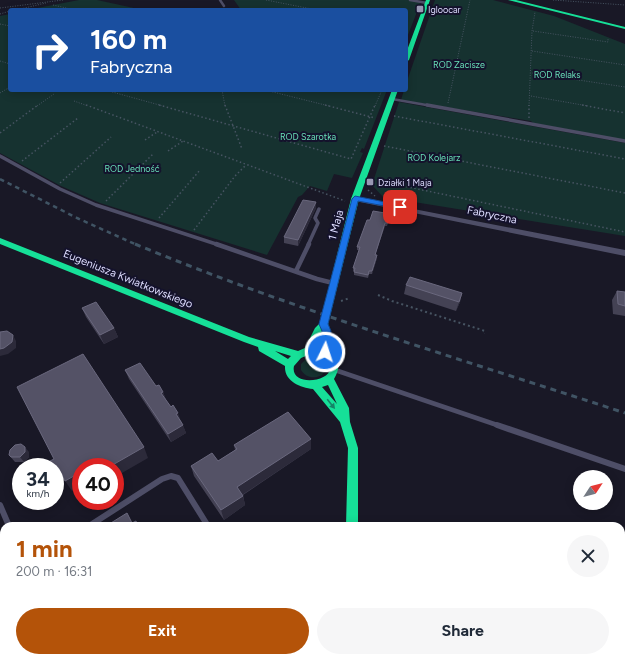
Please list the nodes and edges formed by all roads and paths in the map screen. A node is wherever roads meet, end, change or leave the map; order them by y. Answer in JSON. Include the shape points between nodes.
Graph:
{"nodes":[{"id":1,"x":64,"y":0,"type":"edge"},
{"id":2,"x":220,"y":0,"type":"edge"},
{"id":3,"x":266,"y":0,"type":"edge"},
{"id":4,"x":410,"y":0,"type":"edge"},
{"id":5,"x":470,"y":0,"type":"edge"},
{"id":6,"x":510,"y":0,"type":"edge"},
{"id":7,"x":553,"y":0,"type":"edge"},
{"id":8,"x":427,"y":2,"type":"edge"},
{"id":9,"x":53,"y":5,"type":"dead end"},
{"id":10,"x":625,"y":5,"type":"edge"},
{"id":11,"x":224,"y":6,"type":"dead end"},
{"id":12,"x":540,"y":7,"type":"junction"},
{"id":13,"x":0,"y":8,"type":"edge"},
{"id":14,"x":26,"y":8,"type":"edge"},
{"id":15,"x":66,"y":8,"type":"edge"},
{"id":16,"x":306,"y":8,"type":"edge"},
{"id":17,"x":625,"y":28,"type":"edge"},
{"id":18,"x":532,"y":31,"type":"junction"},
{"id":19,"x":608,"y":39,"type":"dead end"},
{"id":20,"x":532,"y":52,"type":"junction"},
{"id":21,"x":408,"y":54,"type":"edge"},
{"id":22,"x":625,"y":66,"type":"edge"},
{"id":23,"x":532,"y":73,"type":"junction"},
{"id":24,"x":625,"y":88,"type":"edge"},
{"id":25,"x":112,"y":92,"type":"edge"},
{"id":26,"x":222,"y":92,"type":"edge"},
{"id":27,"x":273,"y":92,"type":"edge"},
{"id":28,"x":381,"y":92,"type":"edge"},
{"id":29,"x":394,"y":92,"type":"edge"},
{"id":30,"x":54,"y":94,"type":"dead end"},
{"id":31,"x":531,"y":96,"type":"junction"},
{"id":32,"x":392,"y":100,"type":"junction"},
{"id":33,"x":74,"y":101,"type":"dead end"},
{"id":34,"x":445,"y":109,"type":"junction"},
{"id":35,"x":625,"y":113,"type":"edge"},
{"id":36,"x":370,"y":116,"type":"junction"},
{"id":37,"x":385,"y":117,"type":"junction"},
{"id":38,"x":78,"y":118,"type":"dead end"},
{"id":39,"x":529,"y":124,"type":"junction"},
{"id":40,"x":233,"y":125,"type":"junction"},
{"id":41,"x":158,"y":132,"type":"junction"},
{"id":42,"x":0,"y":133,"type":"edge"},
{"id":43,"x":111,"y":137,"type":"dead end"},
{"id":44,"x":145,"y":140,"type":"dead end"},
{"id":45,"x":184,"y":141,"type":"junction"},
{"id":46,"x":625,"y":141,"type":"edge"},
{"id":47,"x":375,"y":144,"type":"junction"},
{"id":48,"x":242,"y":149,"type":"dead end"},
{"id":49,"x":168,"y":150,"type":"dead end"},
{"id":50,"x":153,"y":154,"type":"dead end"},
{"id":51,"x":0,"y":156,"type":"edge"},
{"id":52,"x":625,"y":159,"type":"edge"},
{"id":53,"x":16,"y":165,"type":"junction"},
{"id":54,"x":246,"y":165,"type":"junction"},
{"id":55,"x":200,"y":170,"type":"dead end"},
{"id":56,"x":364,"y":174,"type":"junction"},
{"id":57,"x":379,"y":181,"type":"dead end"},
{"id":58,"x":56,"y":186,"type":"junction"},
{"id":59,"x":625,"y":193,"type":"edge"},
{"id":60,"x":376,"y":197,"type":"dead end"},
{"id":61,"x":355,"y":201,"type":"junction"},
{"id":62,"x":101,"y":207,"type":"junction"},
{"id":63,"x":319,"y":209,"type":"dead end"},
{"id":64,"x":154,"y":225,"type":"junction"},
{"id":65,"x":625,"y":232,"type":"edge"},
{"id":66,"x":189,"y":235,"type":"junction"},
{"id":67,"x":0,"y":241,"type":"edge"},
{"id":68,"x":625,"y":253,"type":"edge"},
{"id":69,"x":296,"y":271,"type":"junction"},
{"id":70,"x":333,"y":283,"type":"junction"},
{"id":71,"x":378,"y":295,"type":"dead end"},
{"id":72,"x":350,"y":298,"type":"dead end"},
{"id":73,"x":339,"y":302,"type":"dead end"},
{"id":74,"x":324,"y":324,"type":"junction"},
{"id":75,"x":484,"y":333,"type":"dead end"},
{"id":76,"x":247,"y":340,"type":"junction"},
{"id":77,"x":309,"y":350,"type":"junction"},
{"id":78,"x":325,"y":352,"type":"junction"},
{"id":79,"x":297,"y":354,"type":"junction"},
{"id":80,"x":290,"y":365,"type":"junction"},
{"id":81,"x":335,"y":370,"type":"junction"},
{"id":82,"x":330,"y":380,"type":"junction"},
{"id":83,"x":316,"y":386,"type":"junction"},
{"id":84,"x":346,"y":422,"type":"junction"},
{"id":85,"x":625,"y":469,"type":"edge"},
{"id":86,"x":0,"y":505,"type":"edge"},
{"id":87,"x":7,"y":522,"type":"edge"},
{"id":88,"x":95,"y":522,"type":"edge"},
{"id":89,"x":206,"y":522,"type":"edge"},
{"id":90,"x":352,"y":522,"type":"edge"}],
"edges":[{"from":1,"to":13,"type":"path"},
{"from":1,"to":14,"type":"path"},
{"from":2,"to":11,"type":"lane"},
{"from":3,"to":16,"type":"path"},
{"from":4,"to":8,"type":"lane"},
{"from":5,"to":34,"type":"path","via":[[449,101]]},
{"from":6,"to":12,"type":"street"},
{"from":7,"to":10,"type":"path"},
{"from":8,"to":21,"type":"street"},
{"from":9,"to":15,"type":"path"},
{"from":12,"to":17,"type":"street"},
{"from":12,"to":18,"type":"path","via":[[535,11]]},
{"from":18,"to":19,"type":"path","via":[[608,42]]},
{"from":18,"to":20,"type":"path"},
{"from":20,"to":22,"type":"path"},
{"from":20,"to":23,"type":"path"},
{"from":23,"to":24,"type":"path"},
{"from":23,"to":31,"type":"path"},
{"from":25,"to":40,"type":"path"},
{"from":26,"to":40,"type":"path"},
{"from":27,"to":36,"type":"path"},
{"from":28,"to":36,"type":"path"},
{"from":29,"to":32,"type":"street","name":"1 Maja"},
{"from":30,"to":42,"type":"path"},
{"from":31,"to":35,"type":"path"},
{"from":31,"to":39,"type":"path"},
{"from":32,"to":34,"type":"lane"},
{"from":32,"to":37,"type":"street","name":"1 Maja"},
{"from":33,"to":41,"type":"path"},
{"from":34,"to":39,"type":"lane"},
{"from":36,"to":37,"type":"path"},
{"from":36,"to":40,"type":"path","via":[[351,159]]},
{"from":37,"to":47,"type":"street","name":"1 Maja"},
{"from":37,"to":52,"type":"path"},
{"from":38,"to":53,"type":"path"},
{"from":39,"to":46,"type":"lane"},
{"from":40,"to":48,"type":"path"},
{"from":41,"to":44,"type":"path"},
{"from":41,"to":45,"type":"path"},
{"from":43,"to":58,"type":"path"},
{"from":45,"to":49,"type":"path"},
{"from":45,"to":54,"type":"path"},
{"from":47,"to":56,"type":"street","name":"1 Maja"},
{"from":47,"to":59,"type":"path"},
{"from":50,"to":62,"type":"path"},
{"from":51,"to":53,"type":"lane"},
{"from":53,"to":58,"type":"lane"},
{"from":54,"to":61,"type":"path"},
{"from":54,"to":66,"type":"path"},
{"from":55,"to":64,"type":"path"},
{"from":56,"to":60,"type":"path","via":[[369,175],[371,179],[368,190]]},
{"from":56,"to":61,"type":"street","name":"1 Maja"},
{"from":57,"to":65,"type":"path"},
{"from":58,"to":62,"type":"lane"},
{"from":61,"to":68,"type":"street","name":"Fabryczna"},
{"from":61,"to":70,"type":"street","name":"1 Maja"},
{"from":62,"to":64,"type":"lane"},
{"from":63,"to":69,"type":"lane","via":[[315,218],[318,223]]},
{"from":64,"to":66,"type":"lane"},
{"from":66,"to":69,"type":"lane"},
{"from":67,"to":76,"type":"street","name":"Eugeniusza Kwiatkowskiego"},
{"from":69,"to":70,"type":"lane"},
{"from":70,"to":74,"type":"street","name":"1 Maja"},
{"from":71,"to":75,"type":"path","via":[[485,331]]},
{"from":72,"to":73,"type":"path"},
{"from":74,"to":77,"type":"street","name":"1 Maja","via":[[318,330]]},
{"from":74,"to":78,"type":"street","name":"1 Maja"},
{"from":76,"to":79,"type":"street","name":"Eugeniusza Kwiatkowskiego"},
{"from":76,"to":80,"type":"street","name":"Eugeniusza Kwiatkowskiego"},
{"from":77,"to":78,"type":"street"},
{"from":77,"to":79,"type":"street"},
{"from":78,"to":81,"type":"street","via":[[332,359]]},
{"from":79,"to":80,"type":"street"},
{"from":80,"to":83,"type":"street","via":[[296,381]]},
{"from":81,"to":82,"type":"street"},
{"from":81,"to":85,"type":"lane"},
{"from":82,"to":83,"type":"street"},
{"from":82,"to":84,"type":"street","via":[[344,408]]},
{"from":83,"to":84,"type":"street","one_way":true},
{"from":84,"to":90,"type":"street","via":[[353,448]]},
{"from":86,"to":87,"type":"lane"},
{"from":88,"to":89,"type":"lane","via":[[171,476],[178,478]]}]}
